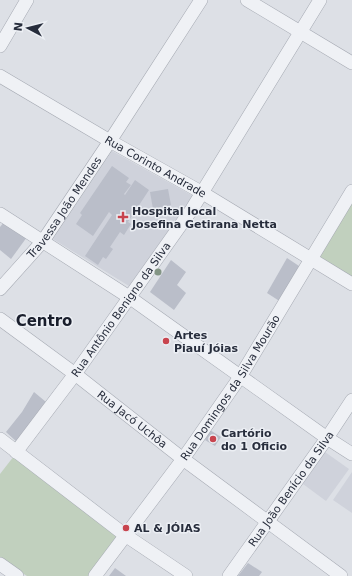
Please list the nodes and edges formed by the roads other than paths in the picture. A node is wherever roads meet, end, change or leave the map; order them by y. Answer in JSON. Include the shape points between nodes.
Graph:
{"nodes":[{"id":1,"x":26,"y":0,"type":"edge"},
{"id":2,"x":200,"y":0,"type":"edge"},
{"id":3,"x":247,"y":0,"type":"edge"},
{"id":4,"x":320,"y":0,"type":"edge"},
{"id":5,"x":300,"y":31,"type":"junction"},
{"id":6,"x":0,"y":46,"type":"edge"},
{"id":7,"x":352,"y":63,"type":"edge"},
{"id":8,"x":0,"y":76,"type":"edge"},
{"id":9,"x":110,"y":141,"type":"junction"},
{"id":10,"x":352,"y":191,"type":"edge"},
{"id":11,"x":201,"y":192,"type":"junction"},
{"id":12,"x":0,"y":214,"type":"edge"},
{"id":13,"x":42,"y":241,"type":"junction"},
{"id":14,"x":311,"y":259,"type":"junction"},
{"id":15,"x":352,"y":284,"type":"edge"},
{"id":16,"x":0,"y":289,"type":"edge"},
{"id":17,"x":129,"y":297,"type":"junction"},
{"id":18,"x":0,"y":319,"type":"edge"},
{"id":19,"x":75,"y":374,"type":"junction"},
{"id":20,"x":240,"y":377,"type":"junction"},
{"id":21,"x":352,"y":400,"type":"edge"},
{"id":22,"x":326,"y":438,"type":"junction"},
{"id":23,"x":0,"y":439,"type":"edge"},
{"id":24,"x":16,"y":452,"type":"junction"},
{"id":25,"x":352,"y":454,"type":"edge"},
{"id":26,"x":182,"y":459,"type":"junction"},
{"id":27,"x":267,"y":521,"type":"junction"},
{"id":28,"x":125,"y":535,"type":"junction"},
{"id":29,"x":0,"y":564,"type":"edge"},
{"id":30,"x":17,"y":576,"type":"edge"},
{"id":31,"x":95,"y":576,"type":"edge"},
{"id":32,"x":186,"y":576,"type":"edge"},
{"id":33,"x":230,"y":576,"type":"edge"},
{"id":34,"x":341,"y":576,"type":"edge"}],
"edges":[{"from":1,"to":6,"type":"street"},
{"from":2,"to":9,"type":"street","name":"Travessa João Mendes"},
{"from":3,"to":5,"type":"street"},
{"from":4,"to":5,"type":"street","name":"Rua Antônio Benigno da Silva"},
{"from":5,"to":7,"type":"street"},
{"from":5,"to":11,"type":"street","name":"Rua Antônio Benigno da Silva"},
{"from":8,"to":9,"type":"street","name":"Rua Corinto Andrade"},
{"from":9,"to":11,"type":"street","name":"Rua Corinto Andrade"},
{"from":9,"to":13,"type":"street","name":"Travessa João Mendes"},
{"from":10,"to":14,"type":"street","name":"Rua Domingos da Silva Mourão"},
{"from":11,"to":14,"type":"street","name":"Rua Corinto Andrade"},
{"from":11,"to":17,"type":"street","name":"Rua Antônio Benigno da Silva","via":[[192,209]]},
{"from":12,"to":13,"type":"street"},
{"from":13,"to":16,"type":"street","name":"Travessa João Mendes"},
{"from":13,"to":17,"type":"street"},
{"from":14,"to":15,"type":"street","name":"Rua Corinto Andrade"},
{"from":14,"to":20,"type":"street","name":"Rua Domingos da Silva Mourão"},
{"from":17,"to":19,"type":"street","name":"Rua Antônio Benigno da Silva"},
{"from":17,"to":20,"type":"street"},
{"from":18,"to":19,"type":"street","name":"Rua Jacó Uchôa"},
{"from":19,"to":24,"type":"street","name":"Rua Antônio Benigno da Silva"},
{"from":19,"to":26,"type":"street","name":"Rua Jacó Uchôa"},
{"from":20,"to":22,"type":"street"},
{"from":20,"to":26,"type":"street","name":"Rua Domingos da Silva Mourão"},
{"from":21,"to":22,"type":"street","name":"Rua João Benício da Silva"},
{"from":22,"to":25,"type":"street"},
{"from":22,"to":27,"type":"street","name":"Rua João Benício da Silva"},
{"from":23,"to":24,"type":"street"},
{"from":24,"to":28,"type":"street"},
{"from":26,"to":27,"type":"street","name":"Rua Jacó Uchôa"},
{"from":26,"to":28,"type":"street","name":"Rua Domingos da Silva Mourão"},
{"from":27,"to":33,"type":"street","name":"Rua João Benício da Silva"},
{"from":27,"to":34,"type":"street","name":"Rua Jacó Uchôa"},
{"from":28,"to":31,"type":"street","name":"Rua Domingos da Silva Mourão"},
{"from":28,"to":32,"type":"street"},
{"from":29,"to":30,"type":"street"}]}
